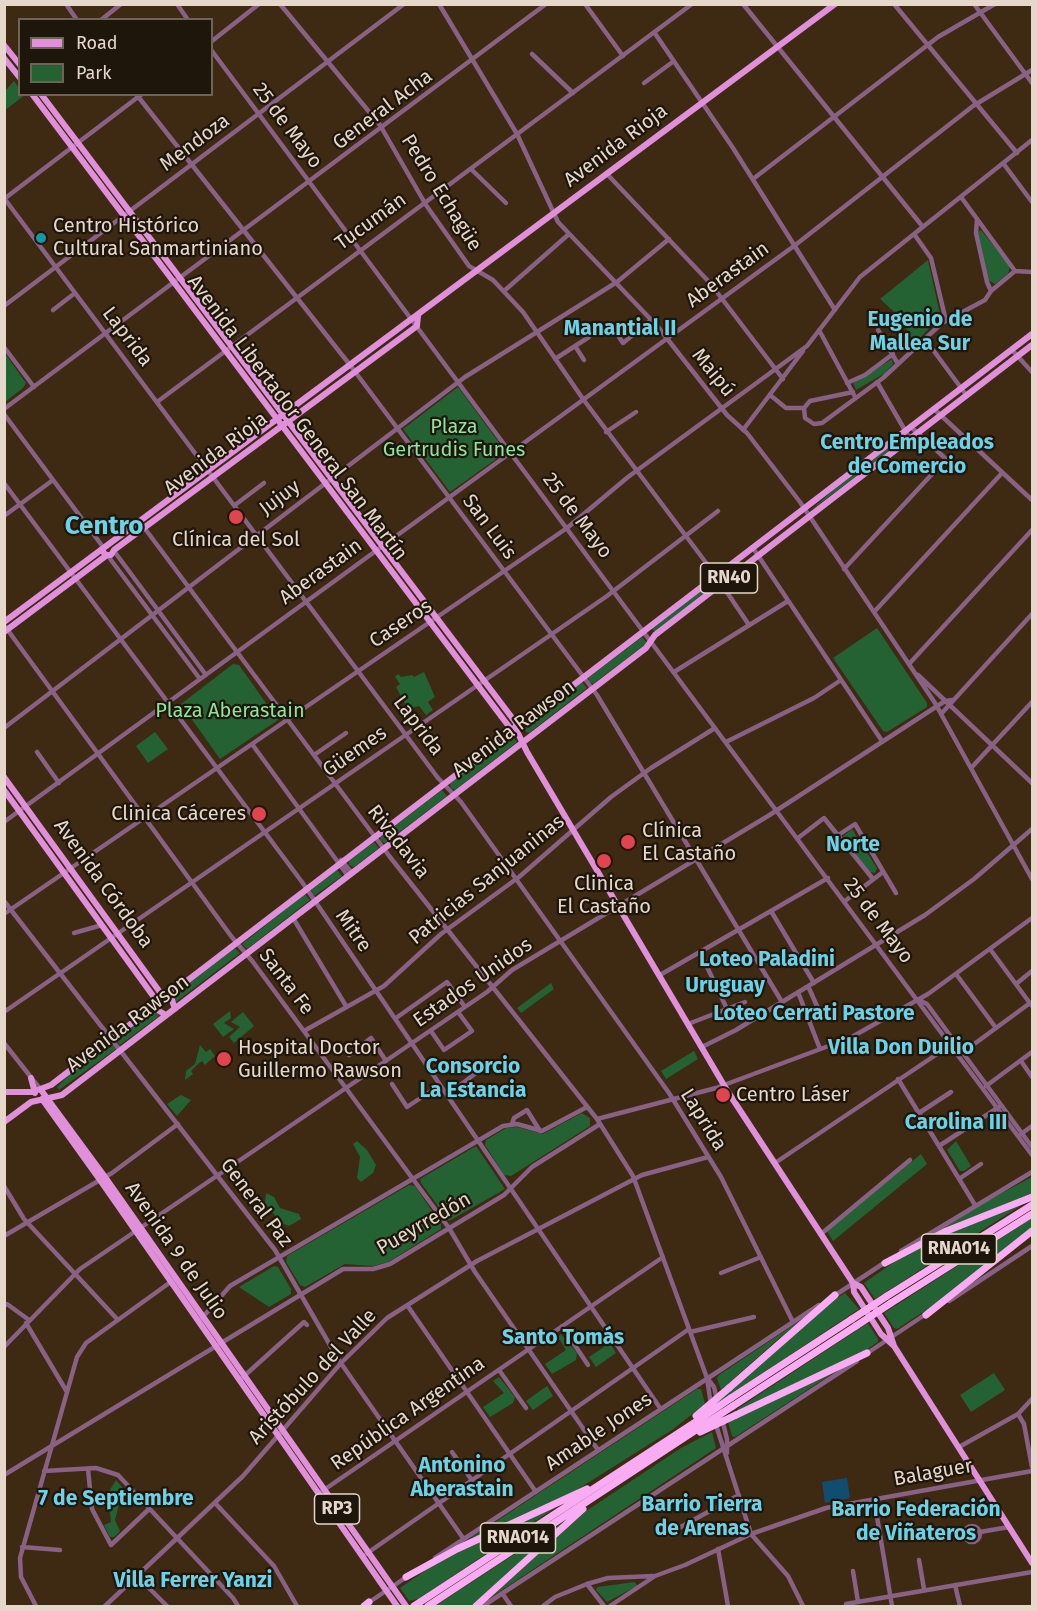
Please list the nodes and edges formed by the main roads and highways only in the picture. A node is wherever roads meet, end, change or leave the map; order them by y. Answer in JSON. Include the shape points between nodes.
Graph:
{"nodes":[{"id":1,"x":835,"y":4,"type":"edge"},
{"id":2,"x":4,"y":45,"type":"edge"},
{"id":3,"x":4,"y":58,"type":"edge"},
{"id":4,"x":18,"y":62,"type":"edge"},
{"id":5,"x":18,"y":76,"type":"edge"},
{"id":6,"x":33,"y":96,"type":"edge"},
{"id":7,"x":43,"y":96,"type":"edge"},
{"id":8,"x":415,"y":318,"type":"junction"},
{"id":9,"x":1032,"y":334,"type":"edge"},
{"id":10,"x":1032,"y":345,"type":"edge"},
{"id":11,"x":352,"y":368,"type":"junction"},
{"id":12,"x":286,"y":418,"type":"junction"},
{"id":13,"x":279,"y":422,"type":"junction"},
{"id":14,"x":5,"y":627,"type":"edge"},
{"id":15,"x":516,"y":729,"type":"junction"},
{"id":16,"x":523,"y":743,"type":"junction"},
{"id":17,"x":4,"y":777,"type":"edge"},
{"id":18,"x":4,"y":790,"type":"edge"},
{"id":19,"x":167,"y":997,"type":"junction"},
{"id":20,"x":156,"y":1005,"type":"junction"},
{"id":21,"x":175,"y":1009,"type":"junction"},
{"id":22,"x":166,"y":1016,"type":"junction"},
{"id":23,"x":31,"y":1078,"type":"road end"},
{"id":24,"x":60,"y":1078,"type":"junction"},
{"id":25,"x":38,"y":1090,"type":"junction"},
{"id":26,"x":4,"y":1092,"type":"edge"},
{"id":27,"x":62,"y":1095,"type":"junction"},
{"id":28,"x":47,"y":1099,"type":"junction"},
{"id":29,"x":31,"y":1102,"type":"junction"},
{"id":30,"x":61,"y":1117,"type":"junction"},
{"id":31,"x":4,"y":1122,"type":"edge"},
{"id":32,"x":103,"y":1178,"type":"junction"},
{"id":33,"x":1032,"y":1197,"type":"edge"},
{"id":34,"x":1032,"y":1205,"type":"edge"},
{"id":35,"x":1032,"y":1214,"type":"edge"},
{"id":36,"x":1032,"y":1232,"type":"edge"},
{"id":37,"x":885,"y":1263,"type":"road end"},
{"id":38,"x":835,"y":1295,"type":"road end"},
{"id":39,"x":889,"y":1299,"type":"junction"},
{"id":40,"x":926,"y":1314,"type":"road end"},
{"id":41,"x":867,"y":1353,"type":"road end"},
{"id":42,"x":698,"y":1424,"type":"junction"},
{"id":43,"x":616,"y":1474,"type":"junction"},
{"id":44,"x":612,"y":1486,"type":"junction"},
{"id":45,"x":1032,"y":1563,"type":"edge"},
{"id":46,"x":406,"y":1577,"type":"road end"},
{"id":47,"x":389,"y":1589,"type":"junction"},
{"id":48,"x":417,"y":1605,"type":"edge"},
{"id":49,"x":397,"y":1606,"type":"edge"},
{"id":50,"x":406,"y":1606,"type":"edge"},
{"id":51,"x":428,"y":1606,"type":"edge"},
{"id":52,"x":476,"y":1606,"type":"edge"}],
"edges":[{"from":1,"to":8,"type":"main road","name":"Avenida Rioja"},
{"from":2,"to":4,"type":"main road"},
{"from":3,"to":5,"type":"main road"},
{"from":6,"to":13,"type":"main road","name":"Avenida Libertador General San Martín"},
{"from":7,"to":12,"type":"main road","name":"Avenida Libertador General San Martín"},
{"from":8,"to":11,"type":"main road","name":"Avenida Rioja"},
{"from":8,"to":11,"type":"main road","name":"Avenida Rioja","via":[[417,326]]},
{"from":9,"to":15,"type":"main road","name":"Avenida Rawson","number":"RN40"},
{"from":10,"to":16,"type":"main road","name":"Avenida Rawson","number":"RN40","via":[[655,634],[646,648]]},
{"from":11,"to":12,"type":"main road","name":"Avenida Rioja"},
{"from":12,"to":13,"type":"main road","name":"Avenida Rioja"},
{"from":12,"to":15,"type":"main road","name":"Avenida Libertador General San Martín","via":[[516,723]]},
{"from":13,"to":14,"type":"main road","name":"Avenida Rioja"},
{"from":13,"to":15,"type":"main road","name":"Avenida Libertador General San Martín","via":[[510,728]]},
{"from":15,"to":16,"type":"main road","name":"Avenida Libertador General San Martín"},
{"from":15,"to":19,"type":"main road","name":"Avenida Rawson","number":"RN40"},
{"from":16,"to":21,"type":"main road","name":"Avenida Rawson","number":"RN40"},
{"from":16,"to":45,"type":"main road","name":"Avenida Libertador General San Martín","via":[[724,1084],[853,1283],[854,1292],[894,1346]]},
{"from":17,"to":19,"type":"main road","name":"Avenida Córdoba"},
{"from":18,"to":20,"type":"main road","name":"Avenida Córdoba"},
{"from":19,"to":20,"type":"main road","name":"Avenida Rawson","number":"RN40"},
{"from":19,"to":21,"type":"main road","name":"Avenida Córdoba"},
{"from":20,"to":22,"type":"main road","name":"Avenida Córdoba"},
{"from":20,"to":24,"type":"main road","name":"Avenida Rawson","number":"RN40"},
{"from":21,"to":22,"type":"main road","name":"Avenida Rawson","number":"RN40"},
{"from":22,"to":27,"type":"main road","name":"Avenida Rawson","number":"RN40"},
{"from":23,"to":25,"type":"main road"},
{"from":24,"to":25,"type":"main road","name":"Avenida Rawson","number":"RN40"},
{"from":24,"to":28,"type":"main road"},
{"from":25,"to":26,"type":"main road"},
{"from":25,"to":28,"type":"main road","name":"Avenida 9 de Julio"},
{"from":25,"to":29,"type":"main road"},
{"from":27,"to":28,"type":"main road","name":"Avenida Rawson","number":"RN40"},
{"from":27,"to":30,"type":"main road"},
{"from":28,"to":29,"type":"main road","name":"Avenida Rawson","number":"RN40"},
{"from":28,"to":30,"type":"main road","name":"Avenida 9 de Julio"},
{"from":28,"to":32,"type":"main road","name":"Avenida 9 de Julio","via":[[51,1112]]},
{"from":29,"to":31,"type":"main road","name":"Avenida Rawson","number":"RN40"},
{"from":30,"to":32,"type":"main road","name":"Avenida 9 de Julio"},
{"from":32,"to":47,"type":"main road","name":"Avenida 9 de Julio","number":"RP3"},
{"from":33,"to":37,"type":"highway","via":[[944,1232]]},
{"from":34,"to":39,"type":"highway","number":"RNA014"},
{"from":35,"to":39,"type":"highway","number":"RNA014"},
{"from":36,"to":40,"type":"highway"},
{"from":38,"to":42,"type":"highway","bridge":true,"via":[[729,1388]]},
{"from":39,"to":42,"type":"highway","number":"RNA014","bridge":true},
{"from":41,"to":42,"type":"highway","bridge":true,"via":[[736,1415]]},
{"from":42,"to":43,"type":"highway","number":"RNA014"},
{"from":42,"to":44,"type":"highway","number":"RNA014"},
{"from":43,"to":46,"type":"highway"},
{"from":43,"to":48,"type":"highway","number":"RNA014"},
{"from":44,"to":51,"type":"highway","number":"RNA014"},
{"from":44,"to":52,"type":"highway"},
{"from":47,"to":49,"type":"main road","number":"RP3"},
{"from":47,"to":50,"type":"main road","number":"RP3"}]}
